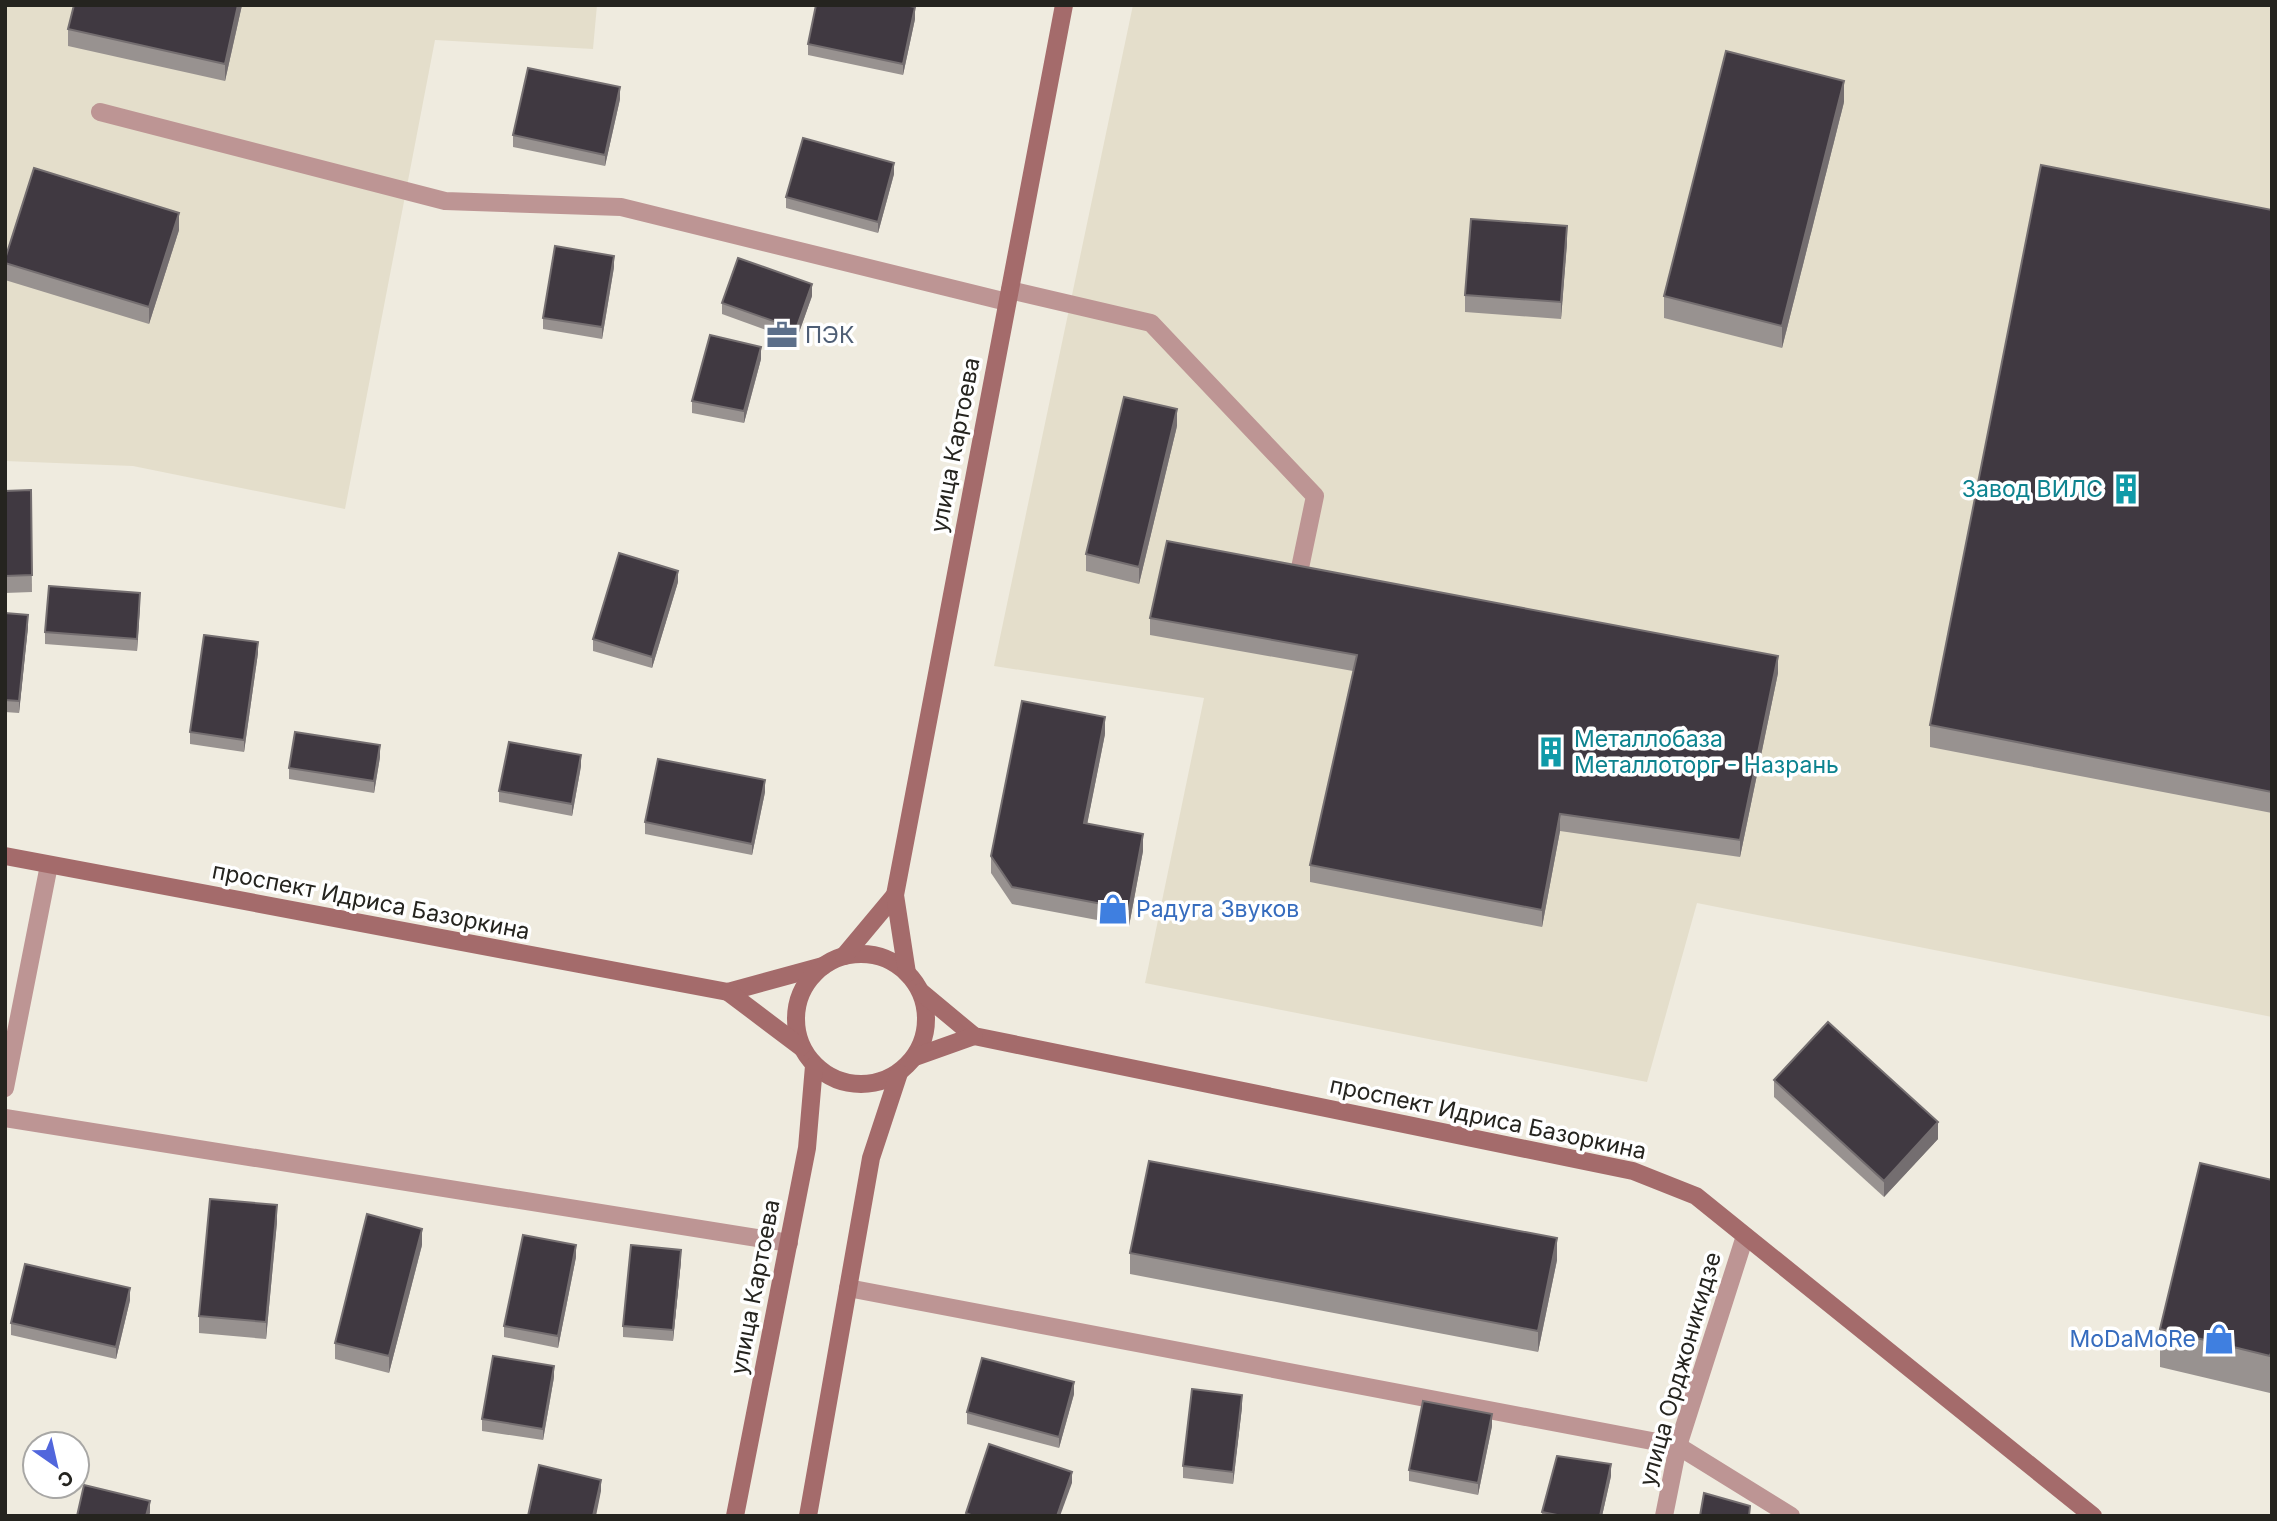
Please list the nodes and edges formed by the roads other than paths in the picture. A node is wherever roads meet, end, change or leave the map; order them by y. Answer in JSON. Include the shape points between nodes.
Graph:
{"nodes":[{"id":1,"x":1064,"y":5,"type":"edge"},
{"id":2,"x":100,"y":112,"type":"dead end"},
{"id":3,"x":1009,"y":296,"type":"junction"},
{"id":4,"x":1300,"y":568,"type":"edge"},
{"id":5,"x":5,"y":856,"type":"edge"},
{"id":6,"x":49,"y":865,"type":"junction"},
{"id":7,"x":895,"y":895,"type":"junction"},
{"id":8,"x":844,"y":956,"type":"junction"},
{"id":9,"x":823,"y":966,"type":"junction"},
{"id":10,"x":907,"y":972,"type":"junction"},
{"id":11,"x":728,"y":992,"type":"junction"},
{"id":12,"x":921,"y":992,"type":"junction"},
{"id":13,"x":974,"y":1036,"type":"junction"},
{"id":14,"x":801,"y":1047,"type":"junction"},
{"id":15,"x":915,"y":1057,"type":"junction"},
{"id":16,"x":814,"y":1066,"type":"junction"},
{"id":17,"x":899,"y":1073,"type":"junction"},
{"id":18,"x":5,"y":1088,"type":"edge"},
{"id":19,"x":5,"y":1118,"type":"edge"},
{"id":20,"x":1745,"y":1236,"type":"junction"},
{"id":21,"x":789,"y":1243,"type":"junction"},
{"id":22,"x":848,"y":1288,"type":"junction"},
{"id":23,"x":1678,"y":1446,"type":"junction"},
{"id":24,"x":735,"y":1516,"type":"edge"},
{"id":25,"x":808,"y":1516,"type":"edge"},
{"id":26,"x":1664,"y":1516,"type":"edge"},
{"id":27,"x":1791,"y":1516,"type":"edge"},
{"id":28,"x":2093,"y":1516,"type":"edge"}],
"edges":[{"from":1,"to":3,"type":"main road","name":"улица Картоева"},
{"from":2,"to":3,"type":"street","via":[[445,201],[621,207]]},
{"from":3,"to":4,"type":"street","via":[[1151,323],[1315,496]]},
{"from":3,"to":7,"type":"main road","name":"улица Картоева"},
{"from":5,"to":6,"type":"main road","name":"проспект Идриса Базоркина"},
{"from":6,"to":11,"type":"main road","name":"проспект Идриса Базоркина"},
{"from":6,"to":18,"type":"street"},
{"from":7,"to":8,"type":"main road","name":"улица Картоева"},
{"from":7,"to":10,"type":"main road","name":"улица Картоева"},
{"from":8,"to":9,"type":"main road"},
{"from":8,"to":10,"type":"main road","via":[[867,954],[889,959]]},
{"from":9,"to":11,"type":"main road","name":"проспект Идриса Базоркина"},
{"from":9,"to":14,"type":"main road","via":[[807,982],[797,1002],[795,1025]]},
{"from":10,"to":12,"type":"main road"},
{"from":11,"to":14,"type":"main road","name":"проспект Идриса Базоркина"},
{"from":12,"to":13,"type":"main road","name":"проспект Идриса Базоркина"},
{"from":12,"to":15,"type":"main road","via":[[927,1013]]},
{"from":13,"to":15,"type":"main road"},
{"from":13,"to":20,"type":"main road","name":"проспект Идриса Базоркина","via":[[1633,1171],[1696,1196]]},
{"from":14,"to":16,"type":"main road"},
{"from":15,"to":17,"type":"main road"},
{"from":16,"to":17,"type":"main road","via":[[833,1079],[855,1085],[877,1083]]},
{"from":16,"to":21,"type":"main road","name":"улица Картоева","via":[[807,1148]]},
{"from":17,"to":22,"type":"main road","via":[[872,1158]]},
{"from":19,"to":21,"type":"street"},
{"from":20,"to":23,"type":"street","name":"улица Орджоникидзе"},
{"from":20,"to":28,"type":"main road","name":"проспект Идриса Базоркина"},
{"from":21,"to":24,"type":"main road","name":"улица Картоева"},
{"from":22,"to":23,"type":"street"},
{"from":22,"to":25,"type":"main road"},
{"from":23,"to":26,"type":"street","name":"улица Орджоникидзе"},
{"from":23,"to":27,"type":"street"}]}
